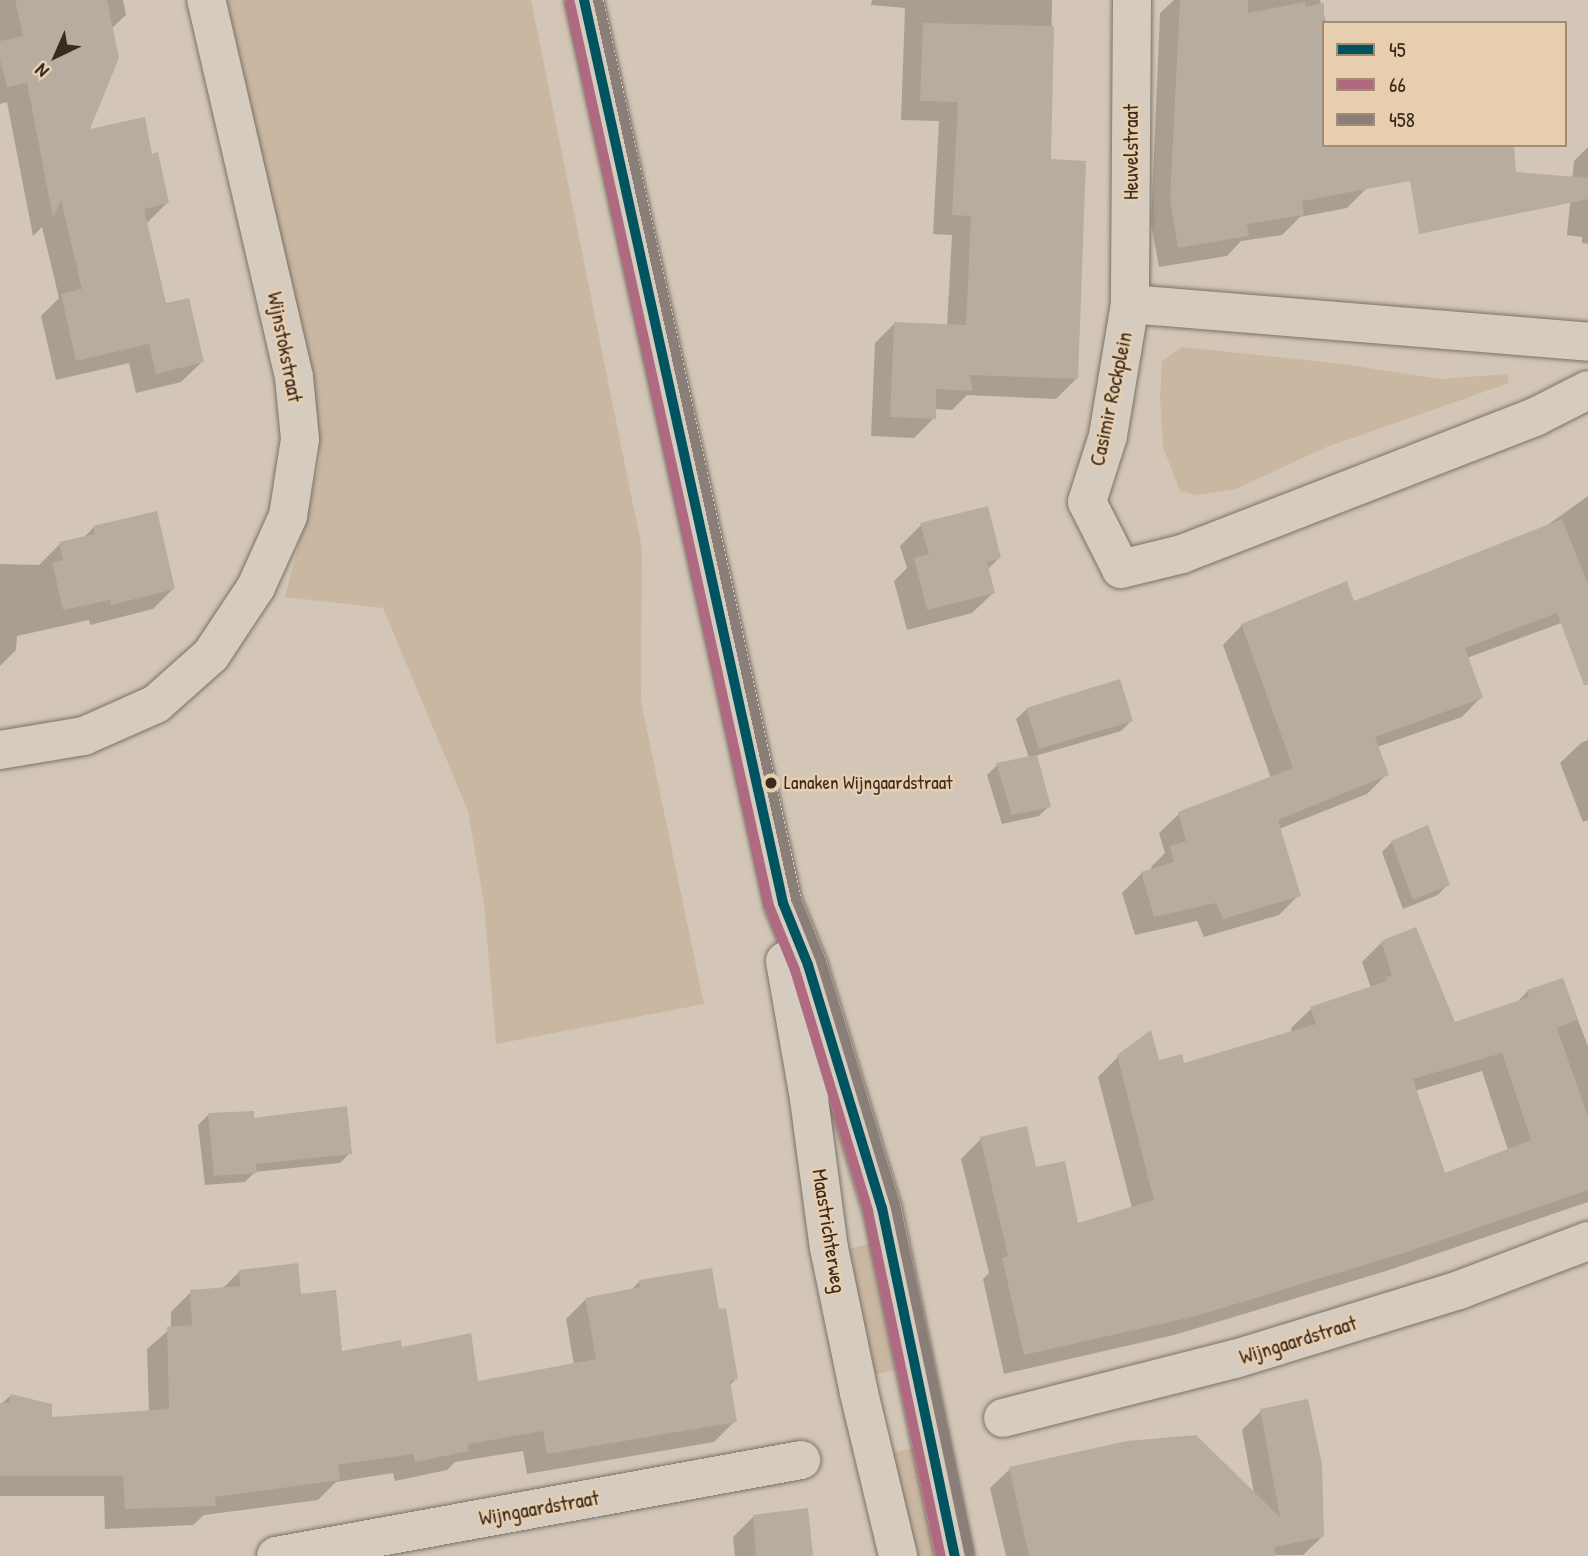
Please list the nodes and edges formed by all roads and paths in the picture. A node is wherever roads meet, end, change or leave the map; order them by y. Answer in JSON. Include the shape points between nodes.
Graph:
{"nodes":[{"id":1,"x":206,"y":0,"type":"edge"},
{"id":2,"x":584,"y":0,"type":"edge"},
{"id":3,"x":1132,"y":0,"type":"edge"},
{"id":4,"x":1130,"y":304,"type":"junction"},
{"id":5,"x":1588,"y":342,"type":"edge"},
{"id":6,"x":1588,"y":390,"type":"edge"},
{"id":7,"x":0,"y":750,"type":"edge"},
{"id":8,"x":783,"y":903,"type":"junction"},
{"id":9,"x":1588,"y":1241,"type":"edge"},
{"id":10,"x":1003,"y":1418,"type":"dead end"},
{"id":11,"x":801,"y":1460,"type":"dead end"},
{"id":12,"x":276,"y":1556,"type":"edge"},
{"id":13,"x":898,"y":1556,"type":"edge"},
{"id":14,"x":955,"y":1556,"type":"edge"}],
"edges":[{"from":1,"to":7,"type":"street","name":"Wijnstokstraat","via":[[294,377],[300,439],[288,516],[256,587],[211,655],[156,704],[84,736]]},
{"from":2,"to":8,"type":"street","name":"Maastrichterweg"},
{"from":3,"to":4,"type":"street","name":"Heuvelstraat"},
{"from":4,"to":5,"type":"street","name":"Casimir Rockplein"},
{"from":4,"to":6,"type":"street","name":"Casimir Rockplein","via":[[1108,436],[1087,502],[1121,569],[1182,554],[1535,417]]},
{"from":8,"to":13,"type":"street","name":"Maastrichterweg","via":[[785,963],[829,1248]]},
{"from":8,"to":14,"type":"street","name":"Maastrichterweg","via":[[808,965],[882,1208]]},
{"from":9,"to":10,"type":"street","name":"Wijngaardstraat","via":[[1460,1290],[1235,1359]]},
{"from":11,"to":12,"type":"street","name":"Wijngaardstraat"}]}
